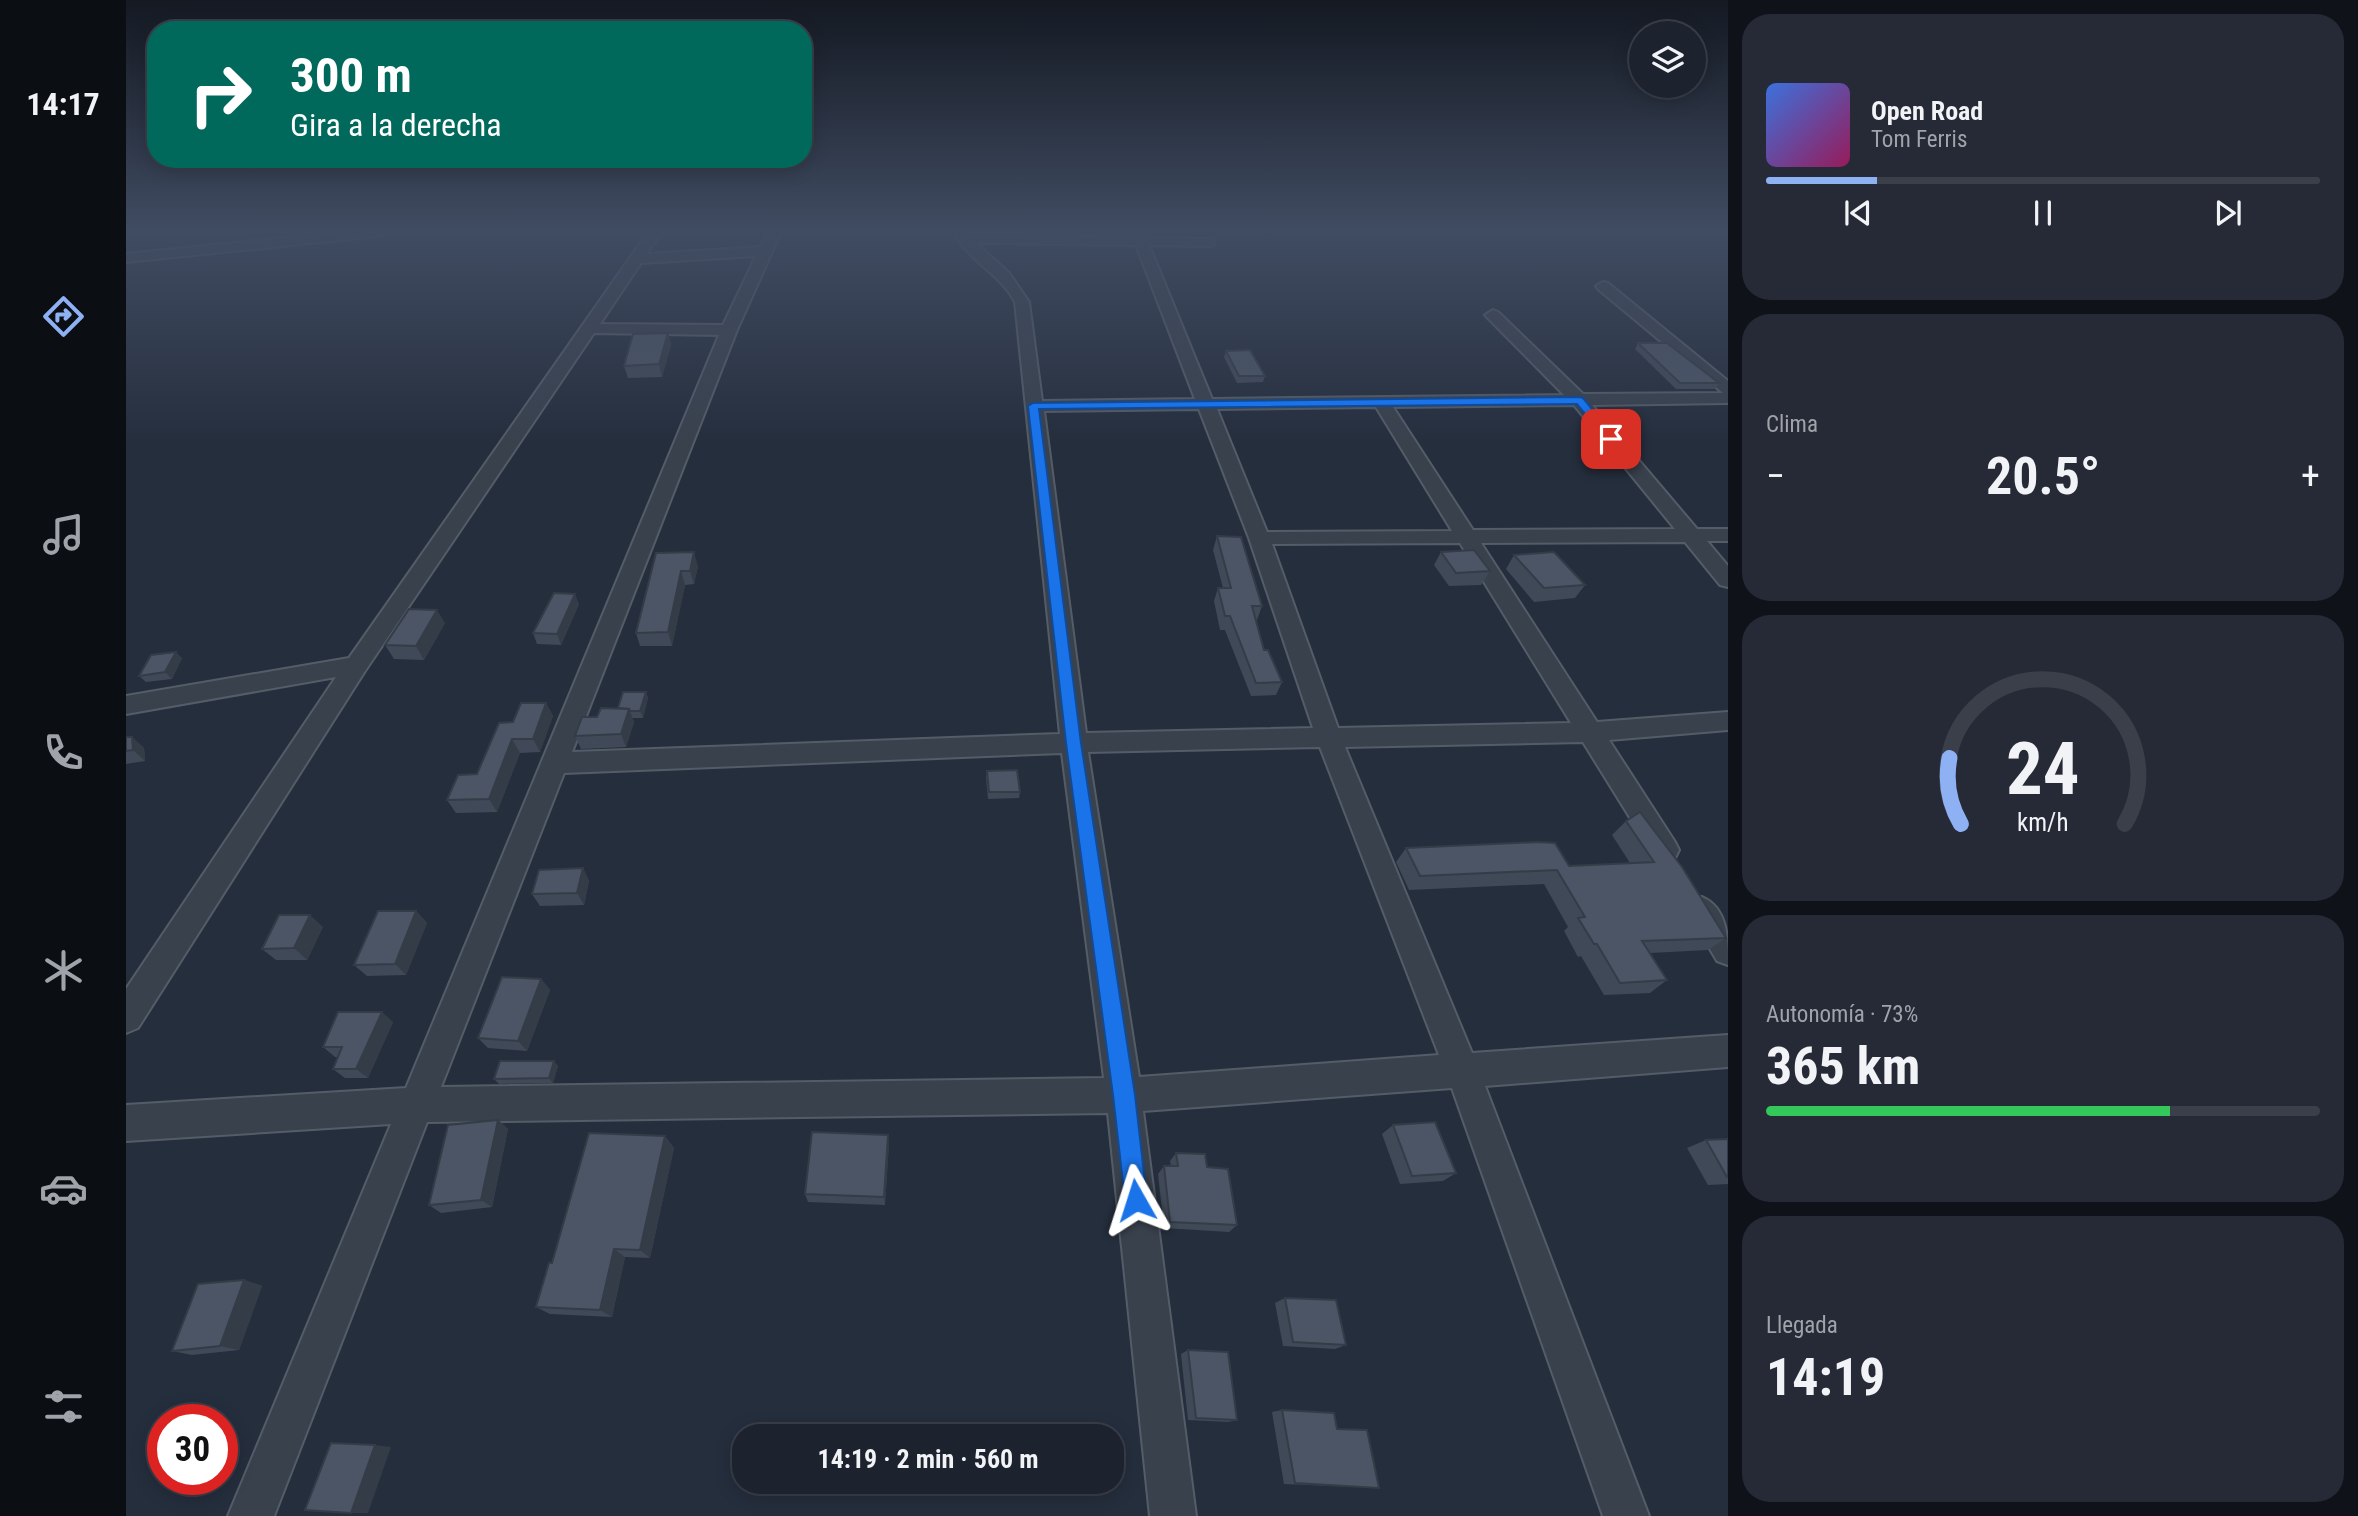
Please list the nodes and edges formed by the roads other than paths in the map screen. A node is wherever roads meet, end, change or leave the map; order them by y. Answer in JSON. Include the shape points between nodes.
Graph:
{"nodes":[{"id":1,"x":607,"y":303,"type":"edge"},
{"id":2,"x":741,"y":303,"type":"edge"},
{"id":3,"x":1022,"y":303,"type":"edge"},
{"id":4,"x":1158,"y":303,"type":"edge"},
{"id":5,"x":1623,"y":303,"type":"edge"},
{"id":6,"x":1493,"y":315,"type":"dead end"},
{"id":7,"x":590,"y":328,"type":"junction"},
{"id":8,"x":729,"y":330,"type":"junction"},
{"id":9,"x":1728,"y":389,"type":"edge"},
{"id":10,"x":1728,"y":398,"type":"edge"},
{"id":11,"x":1580,"y":401,"type":"junction"},
{"id":12,"x":1381,"y":402,"type":"junction"},
{"id":13,"x":1204,"y":403,"type":"junction"},
{"id":14,"x":1033,"y":406,"type":"junction"},
{"id":15,"x":1728,"y":535,"type":"edge"},
{"id":16,"x":1690,"y":536,"type":"junction"},
{"id":17,"x":1465,"y":537,"type":"junction"},
{"id":18,"x":1259,"y":538,"type":"junction"},
{"id":19,"x":1728,"y":580,"type":"edge"},
{"id":20,"x":357,"y":665,"type":"junction"},
{"id":21,"x":126,"y":705,"type":"edge"},
{"id":22,"x":1728,"y":722,"type":"edge"},
{"id":23,"x":1592,"y":732,"type":"junction"},
{"id":24,"x":1328,"y":736,"type":"junction"},
{"id":25,"x":1073,"y":743,"type":"junction"},
{"id":26,"x":556,"y":763,"type":"junction"},
{"id":27,"x":1678,"y":870,"type":"edge"},
{"id":28,"x":1692,"y":893,"type":"edge"},
{"id":29,"x":1728,"y":951,"type":"edge"},
{"id":30,"x":126,"y":1017,"type":"edge"},
{"id":31,"x":1728,"y":1051,"type":"edge"},
{"id":32,"x":1463,"y":1072,"type":"junction"},
{"id":33,"x":1124,"y":1095,"type":"junction"},
{"id":34,"x":416,"y":1105,"type":"junction"},
{"id":35,"x":126,"y":1123,"type":"edge"},
{"id":36,"x":251,"y":1516,"type":"edge"},
{"id":37,"x":1172,"y":1516,"type":"edge"},
{"id":38,"x":1626,"y":1516,"type":"edge"}],
"edges":[{"from":1,"to":7,"type":"street"},
{"from":2,"to":8,"type":"street"},
{"from":3,"to":14,"type":"street"},
{"from":4,"to":13,"type":"street"},
{"from":5,"to":9,"type":"street"},
{"from":6,"to":11,"type":"street"},
{"from":7,"to":8,"type":"street"},
{"from":7,"to":20,"type":"street"},
{"from":8,"to":26,"type":"street"},
{"from":10,"to":11,"type":"street"},
{"from":11,"to":12,"type":"street"},
{"from":11,"to":16,"type":"street"},
{"from":12,"to":13,"type":"street"},
{"from":12,"to":17,"type":"street"},
{"from":13,"to":14,"type":"street"},
{"from":13,"to":18,"type":"street"},
{"from":14,"to":25,"type":"street"},
{"from":15,"to":16,"type":"street"},
{"from":16,"to":17,"type":"street"},
{"from":16,"to":19,"type":"street"},
{"from":17,"to":18,"type":"street"},
{"from":17,"to":23,"type":"street"},
{"from":18,"to":24,"type":"street"},
{"from":20,"to":21,"type":"street"},
{"from":20,"to":30,"type":"street"},
{"from":22,"to":23,"type":"street"},
{"from":23,"to":24,"type":"street"},
{"from":23,"to":27,"type":"street"},
{"from":24,"to":25,"type":"street"},
{"from":24,"to":32,"type":"street"},
{"from":25,"to":26,"type":"street"},
{"from":25,"to":33,"type":"street"},
{"from":26,"to":34,"type":"street"},
{"from":28,"to":29,"type":"street"},
{"from":31,"to":32,"type":"street"},
{"from":32,"to":33,"type":"street"},
{"from":32,"to":38,"type":"street"},
{"from":33,"to":34,"type":"street"},
{"from":33,"to":37,"type":"street"},
{"from":34,"to":35,"type":"street"},
{"from":34,"to":36,"type":"street"}]}
